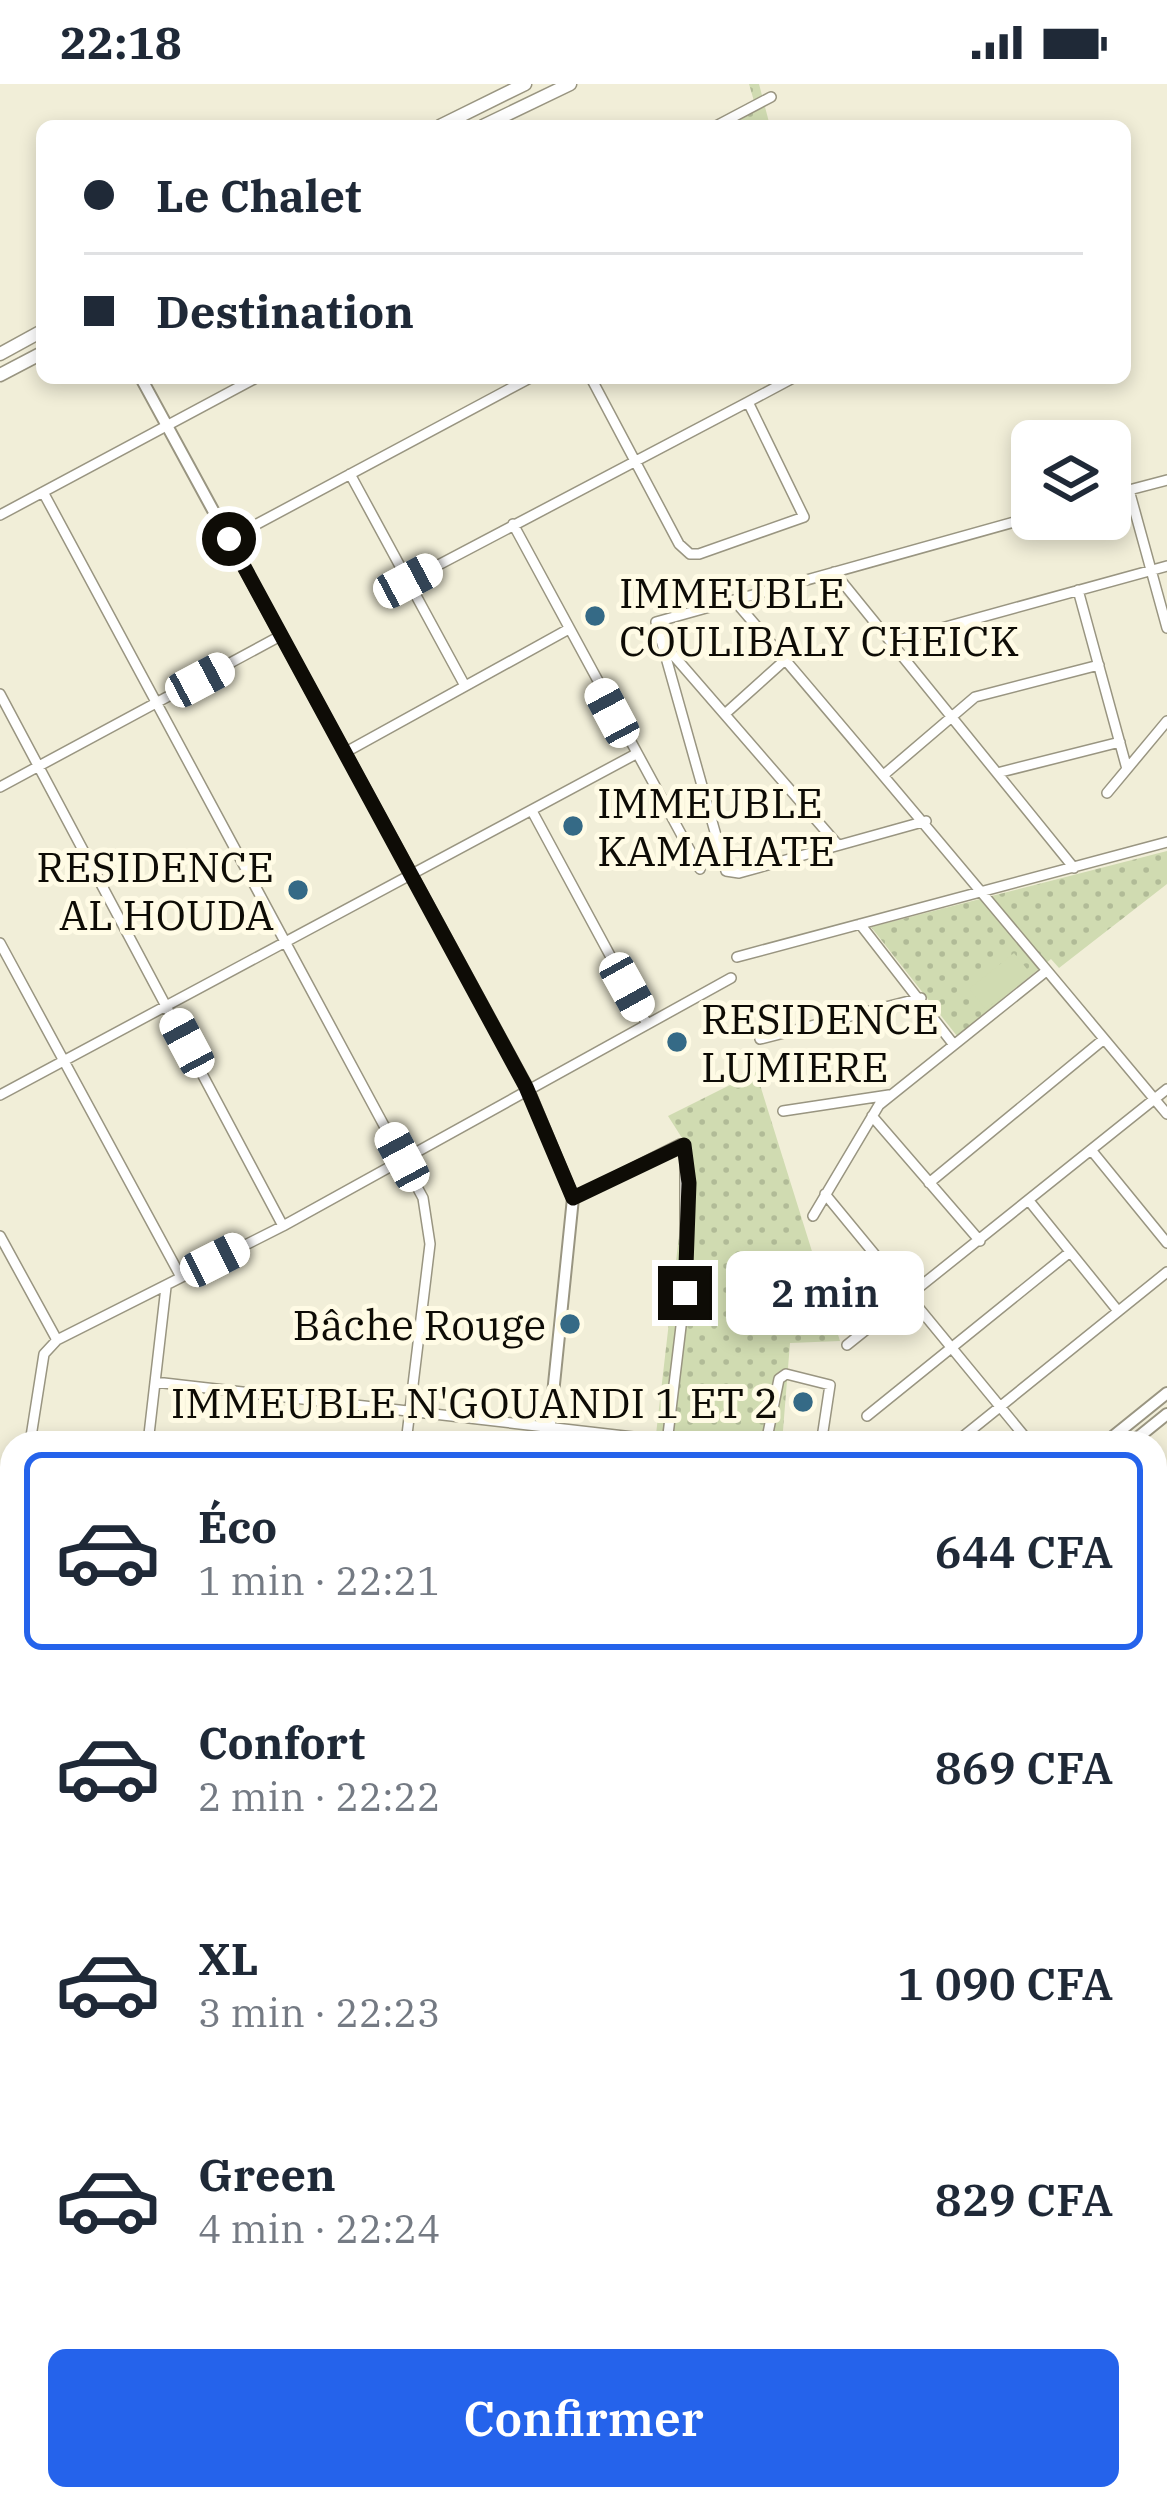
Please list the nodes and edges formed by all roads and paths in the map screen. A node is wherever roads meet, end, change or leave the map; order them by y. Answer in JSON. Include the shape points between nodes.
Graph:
{"nodes":[{"id":1,"x":525,"y":84,"type":"edge"},
{"id":2,"x":570,"y":84,"type":"edge"},
{"id":3,"x":771,"y":97,"type":"dead end"},
{"id":4,"x":452,"y":120,"type":"edge"},
{"id":5,"x":495,"y":120,"type":"edge"},
{"id":6,"x":727,"y":120,"type":"edge"},
{"id":7,"x":36,"y":334,"type":"edge"},
{"id":8,"x":0,"y":354,"type":"edge"},
{"id":9,"x":36,"y":355,"type":"edge"},
{"id":10,"x":0,"y":375,"type":"edge"},
{"id":11,"x":144,"y":384,"type":"edge"},
{"id":12,"x":245,"y":384,"type":"edge"},
{"id":13,"x":519,"y":384,"type":"edge"},
{"id":14,"x":594,"y":384,"type":"edge"},
{"id":15,"x":782,"y":384,"type":"edge"},
{"id":16,"x":748,"y":402,"type":"junction"},
{"id":17,"x":167,"y":425,"type":"junction"},
{"id":18,"x":636,"y":458,"type":"junction"},
{"id":19,"x":350,"y":474,"type":"junction"},
{"id":20,"x":1167,"y":480,"type":"edge"},
{"id":21,"x":1131,"y":489,"type":"edge"},
{"id":22,"x":43,"y":492,"type":"junction"},
{"id":23,"x":1131,"y":498,"type":"edge"},
{"id":24,"x":0,"y":514,"type":"edge"},
{"id":25,"x":1011,"y":523,"type":"edge"},
{"id":26,"x":513,"y":524,"type":"junction"},
{"id":27,"x":229,"y":539,"type":"junction"},
{"id":28,"x":1167,"y":566,"type":"edge"},
{"id":29,"x":1150,"y":570,"type":"junction"},
{"id":30,"x":834,"y":572,"type":"junction"},
{"id":31,"x":408,"y":581,"type":"junction"},
{"id":32,"x":1078,"y":590,"type":"junction"},
{"id":33,"x":734,"y":600,"type":"junction"},
{"id":34,"x":1167,"y":628,"type":"edge"},
{"id":35,"x":567,"y":630,"type":"junction"},
{"id":36,"x":282,"y":635,"type":"junction"},
{"id":37,"x":658,"y":638,"type":"junction"},
{"id":38,"x":891,"y":642,"type":"junction"},
{"id":39,"x":785,"y":660,"type":"junction"},
{"id":40,"x":1099,"y":664,"type":"junction"},
{"id":41,"x":464,"y":684,"type":"junction"},
{"id":42,"x":0,"y":694,"type":"edge"},
{"id":43,"x":159,"y":701,"type":"junction"},
{"id":44,"x":726,"y":712,"type":"junction"},
{"id":45,"x":950,"y":714,"type":"junction"},
{"id":46,"x":1167,"y":721,"type":"edge"},
{"id":47,"x":1120,"y":742,"type":"junction"},
{"id":48,"x":346,"y":752,"type":"junction"},
{"id":49,"x":634,"y":755,"type":"junction"},
{"id":50,"x":37,"y":767,"type":"junction"},
{"id":51,"x":1127,"y":769,"type":"junction"},
{"id":52,"x":886,"y":772,"type":"junction"},
{"id":53,"x":997,"y":773,"type":"junction"},
{"id":54,"x":0,"y":787,"type":"edge"},
{"id":55,"x":1107,"y":793,"type":"dead end"},
{"id":56,"x":532,"y":811,"type":"junction"},
{"id":57,"x":926,"y":821,"type":"junction"},
{"id":58,"x":1167,"y":842,"type":"edge"},
{"id":59,"x":838,"y":845,"type":"junction"},
{"id":60,"x":1075,"y":868,"type":"junction"},
{"id":61,"x":700,"y":869,"type":"dead end"},
{"id":62,"x":410,"y":876,"type":"junction"},
{"id":63,"x":982,"y":892,"type":"junction"},
{"id":64,"x":860,"y":924,"type":"junction"},
{"id":65,"x":290,"y":941,"type":"junction"},
{"id":66,"x":0,"y":944,"type":"edge"},
{"id":67,"x":737,"y":957,"type":"dead end"},
{"id":68,"x":1045,"y":972,"type":"junction"},
{"id":69,"x":731,"y":978,"type":"dead end"},
{"id":70,"x":921,"y":998,"type":"junction"},
{"id":71,"x":168,"y":1007,"type":"junction"},
{"id":72,"x":646,"y":1022,"type":"junction"},
{"id":73,"x":760,"y":1039,"type":"dead end"},
{"id":74,"x":1104,"y":1040,"type":"junction"},
{"id":75,"x":954,"y":1045,"type":"junction"},
{"id":76,"x":64,"y":1060,"type":"junction"},
{"id":77,"x":526,"y":1087,"type":"junction"},
{"id":78,"x":1167,"y":1089,"type":"edge"},
{"id":79,"x":0,"y":1095,"type":"edge"},
{"id":80,"x":889,"y":1095,"type":"junction"},
{"id":81,"x":1154,"y":1099,"type":"junction"},
{"id":82,"x":783,"y":1111,"type":"dead end"},
{"id":83,"x":1167,"y":1114,"type":"edge"},
{"id":84,"x":872,"y":1116,"type":"junction"},
{"id":85,"x":1092,"y":1151,"type":"junction"},
{"id":86,"x":402,"y":1157,"type":"junction"},
{"id":87,"x":928,"y":1183,"type":"junction"},
{"id":88,"x":825,"y":1194,"type":"junction"},
{"id":89,"x":573,"y":1198,"type":"junction"},
{"id":90,"x":1030,"y":1202,"type":"junction"},
{"id":91,"x":813,"y":1216,"type":"dead end"},
{"id":92,"x":283,"y":1226,"type":"junction"},
{"id":93,"x":0,"y":1237,"type":"edge"},
{"id":94,"x":980,"y":1241,"type":"junction"},
{"id":95,"x":1167,"y":1243,"type":"edge"},
{"id":96,"x":1070,"y":1252,"type":"junction"},
{"id":97,"x":1167,"y":1272,"type":"edge"},
{"id":98,"x":181,"y":1277,"type":"junction"},
{"id":99,"x":166,"y":1287,"type":"junction"},
{"id":100,"x":910,"y":1295,"type":"junction"},
{"id":101,"x":1118,"y":1311,"type":"junction"},
{"id":102,"x":57,"y":1340,"type":"junction"},
{"id":103,"x":848,"y":1345,"type":"dead end"},
{"id":104,"x":951,"y":1348,"type":"junction"},
{"id":105,"x":155,"y":1382,"type":"junction"},
{"id":106,"x":1167,"y":1393,"type":"edge"},
{"id":107,"x":1000,"y":1407,"type":"junction"},
{"id":108,"x":411,"y":1408,"type":"junction"},
{"id":109,"x":866,"y":1417,"type":"dead end"},
{"id":110,"x":550,"y":1427,"type":"junction"},
{"id":111,"x":32,"y":1431,"type":"edge"},
{"id":112,"x":149,"y":1431,"type":"edge"},
{"id":113,"x":408,"y":1431,"type":"edge"},
{"id":114,"x":550,"y":1431,"type":"edge"},
{"id":115,"x":581,"y":1431,"type":"edge"},
{"id":116,"x":669,"y":1431,"type":"edge"},
{"id":117,"x":768,"y":1431,"type":"edge"},
{"id":118,"x":823,"y":1431,"type":"edge"},
{"id":119,"x":971,"y":1431,"type":"edge"},
{"id":120,"x":1020,"y":1431,"type":"edge"},
{"id":121,"x":1121,"y":1431,"type":"edge"},
{"id":122,"x":1167,"y":1706,"type":"edge"},
{"id":123,"x":1167,"y":1718,"type":"edge"}],
"edges":[{"from":1,"to":4,"type":"main road"},
{"from":2,"to":5,"type":"main road"},
{"from":3,"to":6,"type":"street"},
{"from":7,"to":8,"type":"main road"},
{"from":9,"to":10,"type":"main road"},
{"from":11,"to":17,"type":"street"},
{"from":12,"to":17,"type":"street"},
{"from":13,"to":19,"type":"street"},
{"from":14,"to":18,"type":"street"},
{"from":15,"to":16,"type":"street"},
{"from":16,"to":18,"type":"street"},
{"from":16,"to":18,"type":"street","via":[[804,517],[690,554]]},
{"from":17,"to":22,"type":"street"},
{"from":17,"to":27,"type":"street"},
{"from":18,"to":26,"type":"street"},
{"from":19,"to":27,"type":"street"},
{"from":19,"to":31,"type":"street"},
{"from":20,"to":21,"type":"street"},
{"from":22,"to":24,"type":"street"},
{"from":22,"to":43,"type":"street"},
{"from":23,"to":29,"type":"street"},
{"from":25,"to":30,"type":"street"},
{"from":26,"to":31,"type":"street"},
{"from":26,"to":35,"type":"street"},
{"from":27,"to":36,"type":"street"},
{"from":28,"to":29,"type":"street"},
{"from":29,"to":32,"type":"street"},
{"from":29,"to":34,"type":"street"},
{"from":30,"to":33,"type":"street"},
{"from":30,"to":38,"type":"street"},
{"from":31,"to":41,"type":"street"},
{"from":32,"to":38,"type":"street"},
{"from":32,"to":40,"type":"street"},
{"from":33,"to":37,"type":"street","via":[[659,620]]},
{"from":33,"to":39,"type":"street"},
{"from":35,"to":41,"type":"street"},
{"from":35,"to":49,"type":"street"},
{"from":36,"to":43,"type":"street"},
{"from":36,"to":48,"type":"street"},
{"from":37,"to":44,"type":"street"},
{"from":37,"to":59,"type":"street","via":[[726,872]]},
{"from":38,"to":45,"type":"street"},
{"from":39,"to":44,"type":"street"},
{"from":39,"to":52,"type":"street"},
{"from":40,"to":45,"type":"street","via":[[982,694]]},
{"from":40,"to":47,"type":"street"},
{"from":41,"to":48,"type":"street"},
{"from":42,"to":50,"type":"street"},
{"from":43,"to":50,"type":"street"},
{"from":43,"to":65,"type":"street"},
{"from":44,"to":59,"type":"street"},
{"from":45,"to":52,"type":"street"},
{"from":45,"to":53,"type":"street"},
{"from":46,"to":51,"type":"street"},
{"from":47,"to":51,"type":"street"},
{"from":47,"to":53,"type":"street"},
{"from":48,"to":62,"type":"street"},
{"from":49,"to":56,"type":"street"},
{"from":49,"to":61,"type":"street"},
{"from":50,"to":54,"type":"street"},
{"from":50,"to":71,"type":"street"},
{"from":51,"to":55,"type":"street"},
{"from":52,"to":57,"type":"street"},
{"from":53,"to":60,"type":"street"},
{"from":56,"to":62,"type":"street"},
{"from":56,"to":72,"type":"street"},
{"from":57,"to":59,"type":"street"},
{"from":57,"to":63,"type":"street"},
{"from":58,"to":60,"type":"street"},
{"from":60,"to":63,"type":"street"},
{"from":62,"to":65,"type":"street"},
{"from":62,"to":77,"type":"street"},
{"from":63,"to":64,"type":"street"},
{"from":63,"to":68,"type":"street"},
{"from":64,"to":67,"type":"street"},
{"from":64,"to":70,"type":"street"},
{"from":65,"to":71,"type":"street"},
{"from":65,"to":86,"type":"street"},
{"from":66,"to":76,"type":"street"},
{"from":68,"to":74,"type":"street"},
{"from":68,"to":75,"type":"street"},
{"from":69,"to":72,"type":"street"},
{"from":70,"to":73,"type":"street"},
{"from":70,"to":75,"type":"street"},
{"from":71,"to":76,"type":"street"},
{"from":71,"to":92,"type":"street"},
{"from":72,"to":77,"type":"street"},
{"from":74,"to":81,"type":"street"},
{"from":74,"to":87,"type":"street"},
{"from":75,"to":80,"type":"street"},
{"from":76,"to":79,"type":"street"},
{"from":76,"to":98,"type":"street"},
{"from":77,"to":86,"type":"street"},
{"from":77,"to":89,"type":"street"},
{"from":78,"to":81,"type":"street"},
{"from":80,"to":82,"type":"street"},
{"from":80,"to":84,"type":"street"},
{"from":81,"to":83,"type":"street"},
{"from":81,"to":85,"type":"street"},
{"from":84,"to":87,"type":"street"},
{"from":84,"to":88,"type":"street"},
{"from":85,"to":90,"type":"street"},
{"from":85,"to":95,"type":"street"},
{"from":86,"to":92,"type":"street"},
{"from":86,"to":108,"type":"street","via":[[430,1231]]},
{"from":87,"to":94,"type":"street"},
{"from":88,"to":91,"type":"street"},
{"from":88,"to":100,"type":"street"},
{"from":89,"to":110,"type":"street"},
{"from":89,"to":116,"type":"street","via":[[685,1147],[685,1293]]},
{"from":90,"to":94,"type":"street"},
{"from":90,"to":96,"type":"street"},
{"from":92,"to":98,"type":"street"},
{"from":93,"to":102,"type":"street"},
{"from":94,"to":100,"type":"street"},
{"from":96,"to":101,"type":"street"},
{"from":96,"to":104,"type":"street"},
{"from":97,"to":101,"type":"street"},
{"from":98,"to":99,"type":"street"},
{"from":99,"to":102,"type":"street"},
{"from":99,"to":105,"type":"street"},
{"from":100,"to":103,"type":"street"},
{"from":100,"to":104,"type":"street"},
{"from":101,"to":107,"type":"street"},
{"from":102,"to":111,"type":"street","via":[[44,1354]]},
{"from":104,"to":107,"type":"street"},
{"from":104,"to":109,"type":"street"},
{"from":105,"to":108,"type":"street"},
{"from":105,"to":112,"type":"street"},
{"from":106,"to":121,"type":"street"},
{"from":107,"to":119,"type":"street"},
{"from":107,"to":120,"type":"street"},
{"from":108,"to":110,"type":"street"},
{"from":108,"to":113,"type":"street"},
{"from":110,"to":114,"type":"street"},
{"from":110,"to":115,"type":"street"},
{"from":117,"to":118,"type":"street","via":[[786,1374],[830,1384]]},
{"from":122,"to":123,"type":"street"}]}
